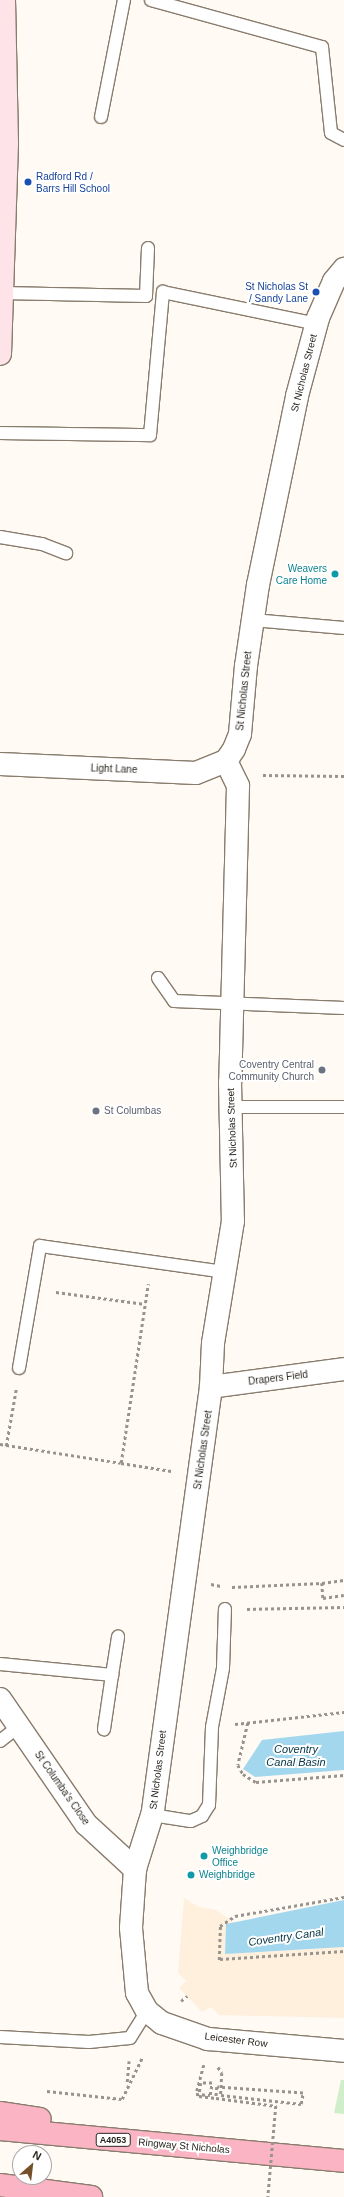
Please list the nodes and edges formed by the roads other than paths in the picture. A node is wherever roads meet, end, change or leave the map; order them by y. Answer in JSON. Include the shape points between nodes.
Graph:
{"nodes":[{"id":1,"x":124,"y":0,"type":"edge"},
{"id":2,"x":151,"y":0,"type":"edge"},
{"id":3,"x":3,"y":5,"type":"edge"},
{"id":4,"x":101,"y":116,"type":"dead end"},
{"id":5,"x":344,"y":140,"type":"edge"},
{"id":6,"x":148,"y":248,"type":"dead end"},
{"id":7,"x":344,"y":269,"type":"edge"},
{"id":8,"x":2,"y":293,"type":"junction"},
{"id":9,"x":317,"y":324,"type":"junction"},
{"id":10,"x":0,"y":354,"type":"edge"},
{"id":11,"x":0,"y":433,"type":"edge"},
{"id":12,"x":0,"y":537,"type":"edge"},
{"id":13,"x":66,"y":553,"type":"dead end"},
{"id":14,"x":253,"y":620,"type":"junction"},
{"id":15,"x":344,"y":628,"type":"edge"},
{"id":16,"x":0,"y":764,"type":"edge"},
{"id":17,"x":229,"y":768,"type":"junction"},
{"id":18,"x":158,"y":978,"type":"dead end"},
{"id":19,"x":232,"y":1001,"type":"junction"},
{"id":20,"x":344,"y":1008,"type":"edge"},
{"id":21,"x":231,"y":1107,"type":"junction"},
{"id":22,"x":344,"y":1107,"type":"edge"},
{"id":23,"x":225,"y":1272,"type":"junction"},
{"id":24,"x":19,"y":1368,"type":"road end"},
{"id":25,"x":344,"y":1369,"type":"edge"},
{"id":26,"x":211,"y":1387,"type":"junction"},
{"id":27,"x":225,"y":1608,"type":"road end"},
{"id":28,"x":118,"y":1636,"type":"dead end"},
{"id":29,"x":0,"y":1664,"type":"edge"},
{"id":30,"x":112,"y":1674,"type":"junction"},
{"id":31,"x":0,"y":1699,"type":"edge"},
{"id":32,"x":19,"y":1726,"type":"junction"},
{"id":33,"x":104,"y":1728,"type":"dead end"},
{"id":34,"x":0,"y":1741,"type":"edge"},
{"id":35,"x":152,"y":1815,"type":"junction"},
{"id":36,"x":134,"y":1869,"type":"junction"},
{"id":37,"x":131,"y":1928,"type":"joint"},
{"id":38,"x":147,"y":2011,"type":"junction"},
{"id":39,"x":0,"y":2037,"type":"edge"},
{"id":40,"x":344,"y":2051,"type":"edge"},
{"id":41,"x":0,"y":2113,"type":"edge"},
{"id":42,"x":0,"y":2129,"type":"edge"},
{"id":43,"x":226,"y":2150,"type":"junction"},
{"id":44,"x":344,"y":2161,"type":"edge"},
{"id":45,"x":0,"y":2185,"type":"edge"},
{"id":46,"x":91,"y":2197,"type":"edge"}],
"edges":[{"from":1,"to":4,"type":"lane"},
{"from":2,"to":5,"type":"lane","via":[[322,47],[331,133]]},
{"from":3,"to":8,"type":"main road","via":[[7,143]]},
{"from":6,"to":8,"type":"lane","via":[[146,296]]},
{"from":7,"to":9,"type":"street","name":"St Nicholas Street","via":[[334,281]]},
{"from":8,"to":10,"type":"main road"},
{"from":9,"to":11,"type":"lane","via":[[163,292],[150,435]]},
{"from":9,"to":14,"type":"street","name":"St Nicholas Street","via":[[297,396]]},
{"from":12,"to":13,"type":"lane","via":[[42,544]]},
{"from":14,"to":15,"type":"lane"},
{"from":14,"to":17,"type":"street","name":"St Nicholas Street","via":[[240,734]]},
{"from":16,"to":17,"type":"street","name":"Light Lane","via":[[196,773]]},
{"from":17,"to":19,"type":"street","name":"St Nicholas Street","via":[[238,786]]},
{"from":18,"to":19,"type":"lane","via":[[174,1000]]},
{"from":19,"to":20,"type":"lane"},
{"from":19,"to":21,"type":"street","name":"St Nicholas Street"},
{"from":21,"to":22,"type":"lane"},
{"from":21,"to":23,"type":"street","name":"St Nicholas Street","via":[[233,1221]]},
{"from":23,"to":24,"type":"lane","via":[[40,1246]]},
{"from":23,"to":26,"type":"street","name":"St Nicholas Street","via":[[213,1344]]},
{"from":25,"to":26,"type":"street","name":"Drapers Field"},
{"from":26,"to":35,"type":"street","name":"St Nicholas Street","via":[[182,1581]]},
{"from":27,"to":35,"type":"lane","via":[[223,1668],[212,1727],[209,1805],[202,1816],[191,1821]]},
{"from":28,"to":30,"type":"lane"},
{"from":29,"to":30,"type":"lane"},
{"from":30,"to":33,"type":"lane"},
{"from":31,"to":32,"type":"street","name":"St Columba's Close"},
{"from":32,"to":34,"type":"lane"},
{"from":32,"to":36,"type":"street","name":"St Columba's Close","via":[[86,1824]]},
{"from":35,"to":36,"type":"street","name":"St Nicholas Street"},
{"from":36,"to":37,"type":"street","name":"St Nicholas Street"},
{"from":37,"to":38,"type":"street","name":"Leicester Row","via":[[137,1993]]},
{"from":38,"to":39,"type":"lane","via":[[130,2038],[89,2042]]},
{"from":38,"to":40,"type":"street","name":"Leicester Row","via":[[162,2023],[208,2039]]},
{"from":41,"to":43,"type":"highway"},
{"from":42,"to":43,"type":"highway","name":"Ringway St Nicholas","number":"A4053"},
{"from":43,"to":44,"type":"highway","name":"Ringway St Nicholas","number":"A4053"},
{"from":45,"to":46,"type":"highway"}]}
